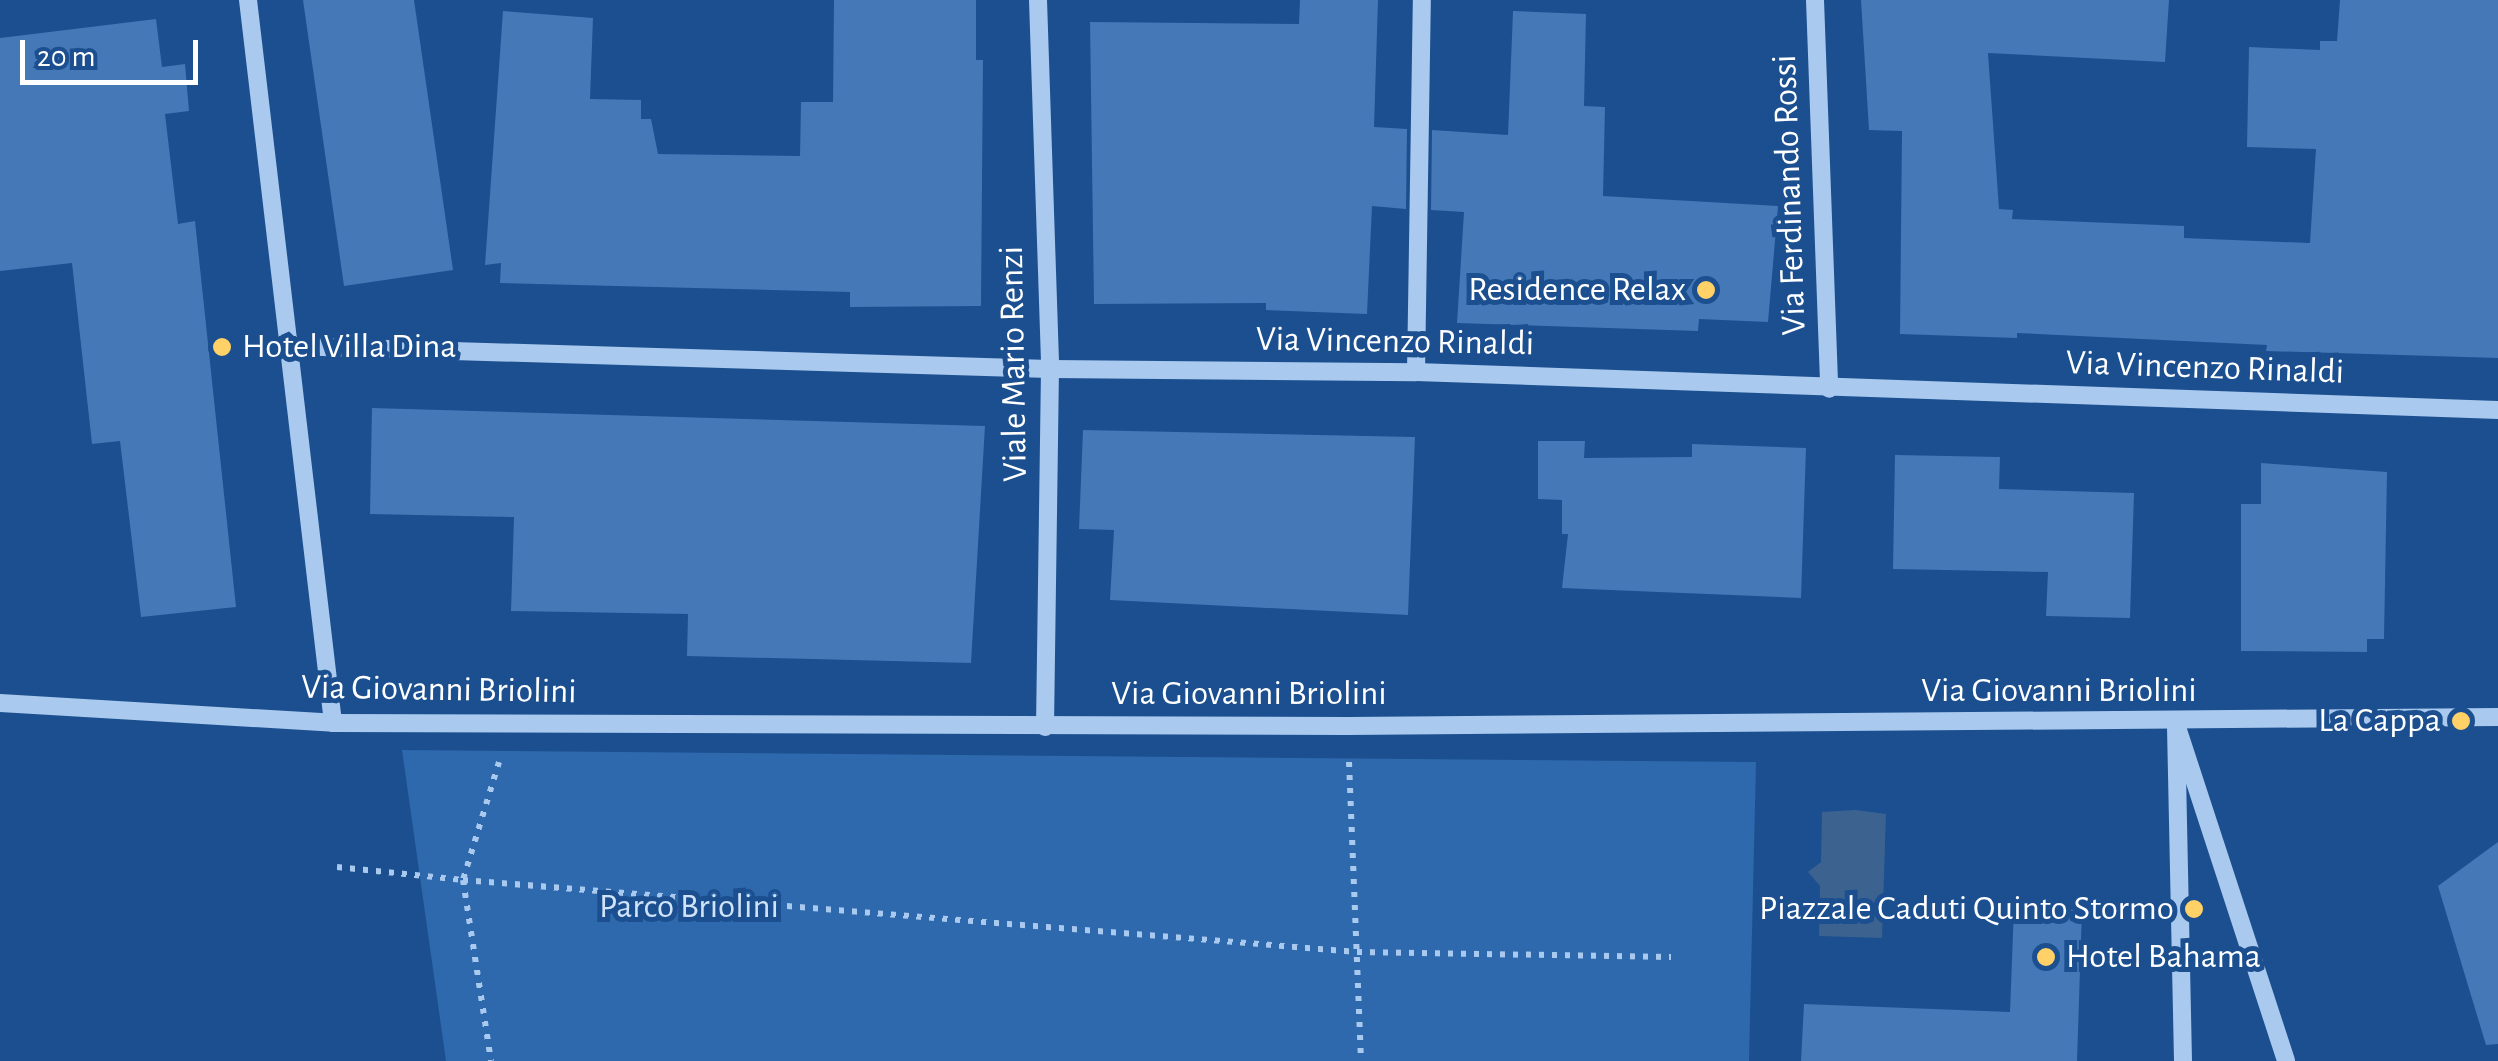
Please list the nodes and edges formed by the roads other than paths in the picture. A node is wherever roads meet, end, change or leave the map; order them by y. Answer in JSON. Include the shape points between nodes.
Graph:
{"nodes":[{"id":1,"x":248,"y":0,"type":"edge"},
{"id":2,"x":1038,"y":0,"type":"edge"},
{"id":3,"x":1422,"y":0,"type":"edge"},
{"id":4,"x":1815,"y":0,"type":"edge"},
{"id":5,"x":290,"y":346,"type":"junction"},
{"id":6,"x":1050,"y":369,"type":"junction"},
{"id":7,"x":1416,"y":372,"type":"junction"},
{"id":8,"x":1830,"y":388,"type":"junction"},
{"id":9,"x":2498,"y":410,"type":"edge"},
{"id":10,"x":0,"y":703,"type":"edge"},
{"id":11,"x":2498,"y":717,"type":"edge"},
{"id":12,"x":333,"y":724,"type":"junction"},
{"id":13,"x":2176,"y":724,"type":"junction"},
{"id":14,"x":1045,"y":727,"type":"junction"},
{"id":15,"x":2183,"y":1061,"type":"edge"},
{"id":16,"x":2286,"y":1061,"type":"edge"}],
"edges":[{"from":1,"to":5,"type":"street"},
{"from":2,"to":6,"type":"street","name":"Viale Mario Renzi"},
{"from":3,"to":7,"type":"street"},
{"from":4,"to":8,"type":"street","name":"Via Ferdinando Rossi"},
{"from":5,"to":6,"type":"street","name":"Via Vincenzo Rinaldi"},
{"from":5,"to":12,"type":"street"},
{"from":6,"to":7,"type":"street","name":"Via Vincenzo Rinaldi"},
{"from":6,"to":14,"type":"street","name":"Viale Mario Renzi"},
{"from":7,"to":8,"type":"street","name":"Via Vincenzo Rinaldi"},
{"from":8,"to":9,"type":"street","name":"Via Vincenzo Rinaldi"},
{"from":10,"to":12,"type":"street","name":"Via Giovanni Briolini"},
{"from":11,"to":13,"type":"street","name":"Via Giovanni Briolini"},
{"from":12,"to":14,"type":"street","name":"Via Giovanni Briolini"},
{"from":13,"to":14,"type":"street","name":"Via Giovanni Briolini"},
{"from":13,"to":15,"type":"street"},
{"from":13,"to":16,"type":"street"}]}
